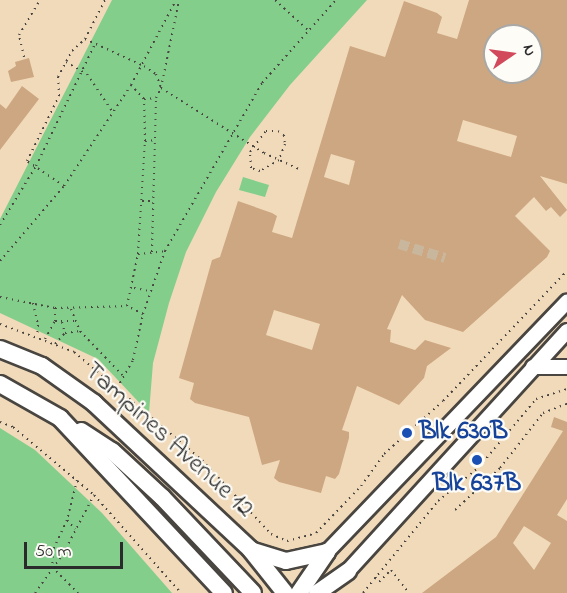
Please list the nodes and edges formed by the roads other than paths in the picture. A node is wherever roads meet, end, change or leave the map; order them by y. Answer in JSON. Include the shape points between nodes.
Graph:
{"nodes":[{"id":1,"x":567,"y":302,"type":"edge"},
{"id":2,"x":567,"y":331,"type":"edge"},
{"id":3,"x":0,"y":349,"type":"edge"},
{"id":4,"x":533,"y":367,"type":"junction"},
{"id":5,"x":567,"y":368,"type":"edge"},
{"id":6,"x":0,"y":384,"type":"edge"},
{"id":7,"x":60,"y":418,"type":"junction"},
{"id":8,"x":250,"y":549,"type":"junction"},
{"id":9,"x":327,"y":552,"type":"junction"},
{"id":10,"x":348,"y":571,"type":"junction"},
{"id":11,"x":224,"y":593,"type":"edge"},
{"id":12,"x":253,"y":593,"type":"edge"},
{"id":13,"x":285,"y":593,"type":"edge"},
{"id":14,"x":299,"y":593,"type":"edge"},
{"id":15,"x":317,"y":593,"type":"edge"},
{"id":16,"x":341,"y":593,"type":"edge"}],
"edges":[{"from":1,"to":9,"type":"street"},
{"from":2,"to":4,"type":"street"},
{"from":3,"to":8,"type":"main road","name":"Tampines Avenue 12","via":[[42,366],[94,403]]},
{"from":4,"to":5,"type":"street"},
{"from":4,"to":10,"type":"street"},
{"from":6,"to":7,"type":"main road"},
{"from":7,"to":11,"type":"main road"},
{"from":7,"to":12,"type":"main road","via":[[112,451],[162,497]]},
{"from":8,"to":9,"type":"main road","via":[[286,561]]},
{"from":8,"to":13,"type":"main road","name":"Tampines Avenue 12"},
{"from":9,"to":14,"type":"main road"},
{"from":10,"to":15,"type":"main road"},
{"from":10,"to":16,"type":"main road"}]}
